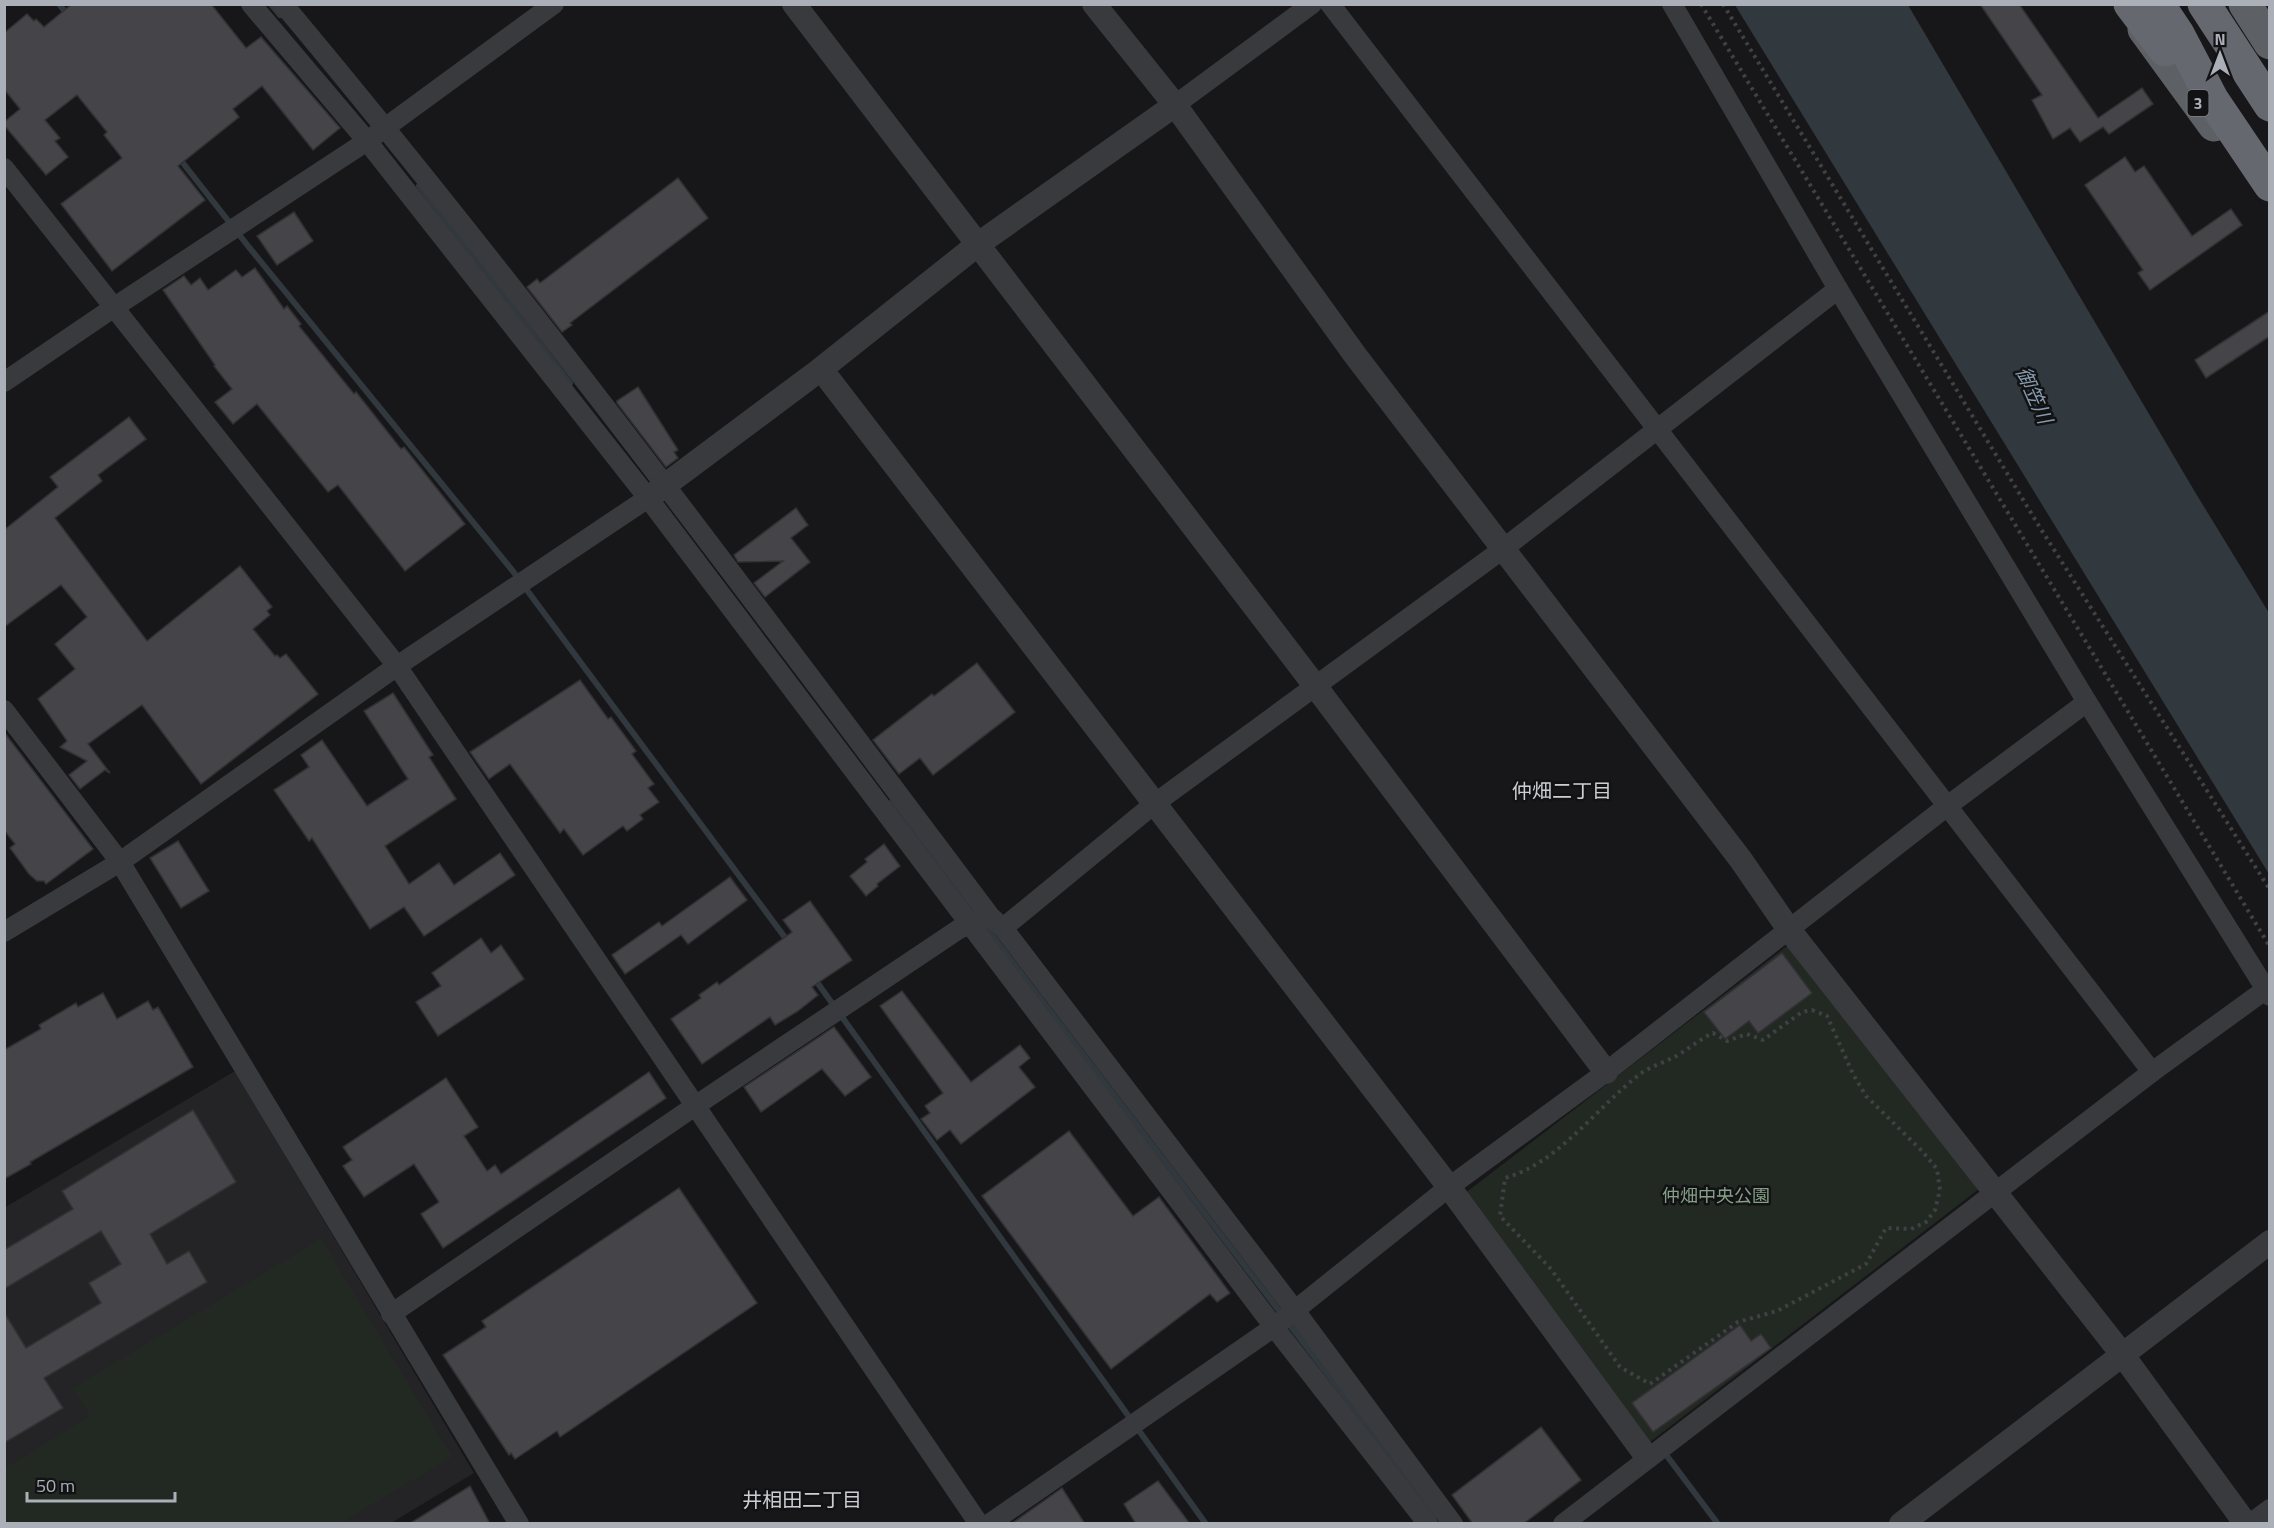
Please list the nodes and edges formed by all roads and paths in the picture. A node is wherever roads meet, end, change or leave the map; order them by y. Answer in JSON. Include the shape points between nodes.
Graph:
{"nodes":[{"id":1,"x":250,"y":4,"type":"edge"},
{"id":2,"x":283,"y":4,"type":"edge"},
{"id":3,"x":554,"y":4,"type":"edge"},
{"id":4,"x":794,"y":4,"type":"edge"},
{"id":5,"x":1094,"y":4,"type":"edge"},
{"id":6,"x":1312,"y":4,"type":"edge"},
{"id":7,"x":1330,"y":4,"type":"edge"},
{"id":8,"x":1672,"y":4,"type":"edge"},
{"id":9,"x":1701,"y":4,"type":"edge"},
{"id":10,"x":1723,"y":4,"type":"edge"},
{"id":11,"x":2128,"y":4,"type":"edge"},
{"id":12,"x":2158,"y":4,"type":"edge"},
{"id":13,"x":2204,"y":4,"type":"edge"},
{"id":14,"x":2245,"y":4,"type":"edge"},
{"id":15,"x":2270,"y":44,"type":"edge"},
{"id":16,"x":2212,"y":99,"type":"junction"},
{"id":17,"x":1174,"y":105,"type":"junction"},
{"id":18,"x":2270,"y":105,"type":"edge"},
{"id":19,"x":386,"y":128,"type":"junction"},
{"id":20,"x":367,"y":141,"type":"junction"},
{"id":21,"x":4,"y":168,"type":"edge"},
{"id":22,"x":2270,"y":184,"type":"edge"},
{"id":23,"x":2270,"y":202,"type":"edge"},
{"id":24,"x":977,"y":245,"type":"junction"},
{"id":25,"x":1838,"y":289,"type":"junction"},
{"id":26,"x":113,"y":308,"type":"junction"},
{"id":27,"x":821,"y":369,"type":"junction"},
{"id":28,"x":4,"y":382,"type":"edge"},
{"id":29,"x":1656,"y":430,"type":"junction"},
{"id":30,"x":657,"y":491,"type":"junction"},
{"id":31,"x":1503,"y":549,"type":"junction"},
{"id":32,"x":398,"y":666,"type":"junction"},
{"id":33,"x":1316,"y":687,"type":"junction"},
{"id":34,"x":2087,"y":702,"type":"junction"},
{"id":35,"x":4,"y":710,"type":"edge"},
{"id":36,"x":1155,"y":804,"type":"junction"},
{"id":37,"x":1946,"y":807,"type":"junction"},
{"id":38,"x":120,"y":862,"type":"junction"},
{"id":39,"x":2270,"y":890,"type":"edge"},
{"id":40,"x":996,"y":922,"type":"junction"},
{"id":41,"x":971,"y":924,"type":"junction"},
{"id":42,"x":1790,"y":930,"type":"junction"},
{"id":43,"x":4,"y":932,"type":"edge"},
{"id":44,"x":2270,"y":947,"type":"edge"},
{"id":45,"x":2267,"y":993,"type":"edge"},
{"id":46,"x":1606,"y":1072,"type":"junction"},
{"id":47,"x":2152,"y":1072,"type":"junction"},
{"id":48,"x":695,"y":1106,"type":"junction"},
{"id":49,"x":1449,"y":1187,"type":"junction"},
{"id":50,"x":1996,"y":1194,"type":"junction"},
{"id":51,"x":2270,"y":1242,"type":"edge"},
{"id":52,"x":1294,"y":1309,"type":"junction"},
{"id":53,"x":391,"y":1314,"type":"junction"},
{"id":54,"x":1274,"y":1327,"type":"junction"},
{"id":55,"x":2122,"y":1354,"type":"junction"},
{"id":56,"x":1664,"y":1374,"type":"joint"},
{"id":57,"x":1647,"y":1457,"type":"junction"},
{"id":58,"x":2270,"y":1509,"type":"edge"},
{"id":59,"x":519,"y":1524,"type":"edge"},
{"id":60,"x":979,"y":1524,"type":"edge"},
{"id":61,"x":988,"y":1524,"type":"edge"},
{"id":62,"x":1428,"y":1524,"type":"edge"},
{"id":63,"x":1453,"y":1524,"type":"edge"},
{"id":64,"x":1563,"y":1524,"type":"edge"},
{"id":65,"x":1901,"y":1524,"type":"edge"},
{"id":66,"x":2248,"y":1524,"type":"edge"}],
"edges":[{"from":1,"to":20,"type":"street"},
{"from":2,"to":19,"type":"street"},
{"from":3,"to":19,"type":"street"},
{"from":4,"to":24,"type":"street"},
{"from":5,"to":17,"type":"street"},
{"from":6,"to":17,"type":"street"},
{"from":7,"to":29,"type":"street"},
{"from":8,"to":25,"type":"street"},
{"from":9,"to":44,"type":"path"},
{"from":10,"to":39,"type":"path","via":[[2038,526]]},
{"from":11,"to":16,"type":"highway"},
{"from":11,"to":23,"type":"highway","number":"3"},
{"from":12,"to":16,"type":"highway"},
{"from":13,"to":18,"type":"highway"},
{"from":14,"to":15,"type":"highway"},
{"from":16,"to":22,"type":"highway"},
{"from":17,"to":24,"type":"street"},
{"from":17,"to":31,"type":"street","via":[[1355,355]]},
{"from":19,"to":20,"type":"street"},
{"from":19,"to":30,"type":"street"},
{"from":20,"to":26,"type":"street"},
{"from":20,"to":30,"type":"street"},
{"from":21,"to":26,"type":"street"},
{"from":24,"to":27,"type":"street"},
{"from":24,"to":33,"type":"street"},
{"from":25,"to":29,"type":"street"},
{"from":25,"to":34,"type":"street"},
{"from":26,"to":28,"type":"street"},
{"from":26,"to":32,"type":"street"},
{"from":27,"to":30,"type":"street"},
{"from":27,"to":36,"type":"street"},
{"from":29,"to":31,"type":"street"},
{"from":29,"to":37,"type":"street"},
{"from":30,"to":32,"type":"street"},
{"from":30,"to":40,"type":"street"},
{"from":30,"to":41,"type":"street"},
{"from":31,"to":33,"type":"street"},
{"from":31,"to":42,"type":"street"},
{"from":32,"to":38,"type":"street"},
{"from":32,"to":48,"type":"street"},
{"from":33,"to":36,"type":"street"},
{"from":33,"to":46,"type":"street"},
{"from":34,"to":37,"type":"street"},
{"from":34,"to":45,"type":"street"},
{"from":35,"to":38,"type":"street"},
{"from":36,"to":40,"type":"street"},
{"from":36,"to":49,"type":"street"},
{"from":37,"to":42,"type":"street"},
{"from":37,"to":47,"type":"street"},
{"from":38,"to":43,"type":"street"},
{"from":38,"to":53,"type":"street"},
{"from":40,"to":41,"type":"street"},
{"from":40,"to":52,"type":"street"},
{"from":41,"to":48,"type":"street"},
{"from":41,"to":54,"type":"street"},
{"from":42,"to":46,"type":"street"},
{"from":42,"to":50,"type":"street"},
{"from":45,"to":47,"type":"street"},
{"from":46,"to":49,"type":"street"},
{"from":47,"to":50,"type":"street"},
{"from":48,"to":53,"type":"street"},
{"from":48,"to":60,"type":"street"},
{"from":49,"to":52,"type":"street"},
{"from":49,"to":57,"type":"street"},
{"from":50,"to":55,"type":"street"},
{"from":50,"to":57,"type":"street"},
{"from":51,"to":55,"type":"street"},
{"from":52,"to":54,"type":"street"},
{"from":52,"to":63,"type":"street"},
{"from":53,"to":59,"type":"street"},
{"from":54,"to":61,"type":"street"},
{"from":54,"to":62,"type":"street"},
{"from":55,"to":65,"type":"street"},
{"from":55,"to":66,"type":"street"},
{"from":56,"to":56,"type":"path","via":[[1738,1322],[1777,1311],[1866,1264],[1886,1228],[1911,1229],[1926,1222],[1935,1210],[1940,1190],[1937,1169],[1866,1096],[1827,1016],[1812,1010],[1802,1012],[1764,1040],[1747,1034],[1727,1041],[1713,1033],[1700,1039],[1678,1055],[1642,1072],[1550,1154],[1523,1173],[1505,1178],[1500,1216],[1551,1269],[1620,1367],[1650,1384]]},
{"from":57,"to":64,"type":"street"},
{"from":58,"to":66,"type":"street"}]}
